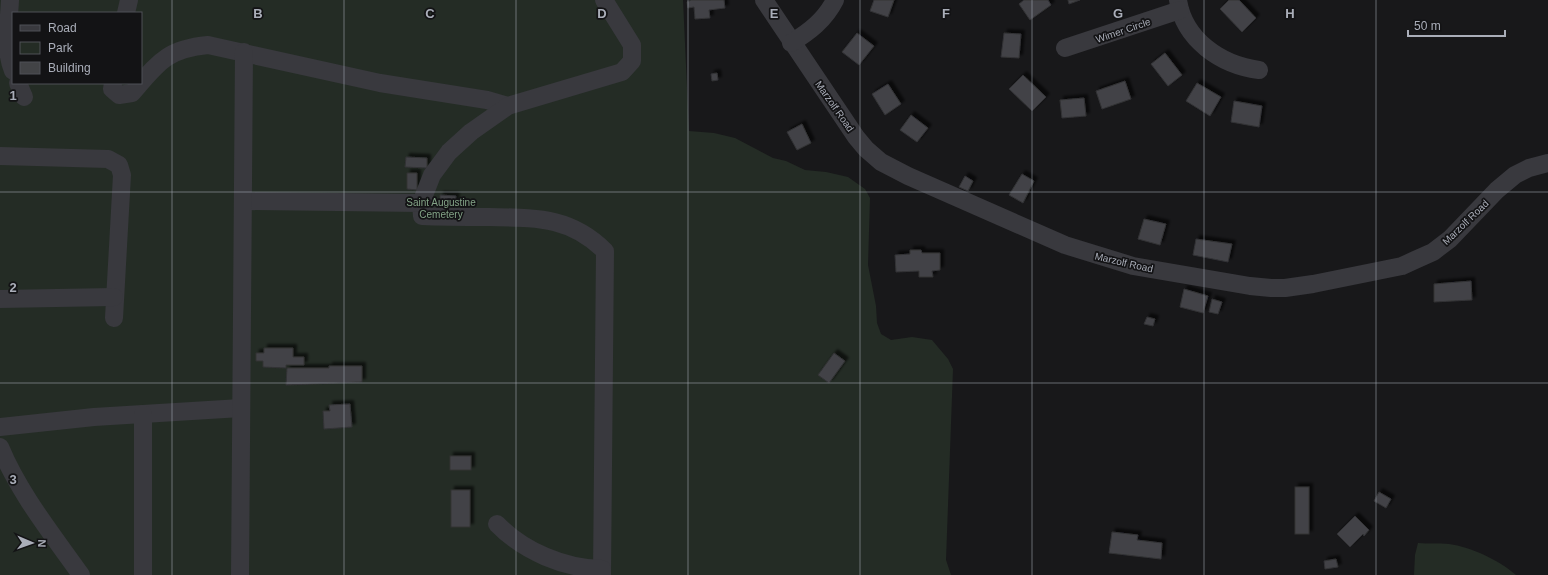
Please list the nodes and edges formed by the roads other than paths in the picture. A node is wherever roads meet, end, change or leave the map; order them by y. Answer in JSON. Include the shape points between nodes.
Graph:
{"nodes":[{"id":1,"x":10,"y":0,"type":"edge"},
{"id":2,"x":129,"y":0,"type":"edge"},
{"id":3,"x":604,"y":0,"type":"edge"},
{"id":4,"x":764,"y":0,"type":"edge"},
{"id":5,"x":835,"y":0,"type":"edge"},
{"id":6,"x":1179,"y":5,"type":"edge"},
{"id":7,"x":126,"y":12,"type":"edge"},
{"id":8,"x":791,"y":43,"type":"junction"},
{"id":9,"x":1065,"y":48,"type":"dead end"},
{"id":10,"x":244,"y":52,"type":"junction"},
{"id":11,"x":12,"y":69,"type":"edge"},
{"id":12,"x":1259,"y":70,"type":"dead end"},
{"id":13,"x":142,"y":82,"type":"edge"},
{"id":14,"x":113,"y":84,"type":"edge"},
{"id":15,"x":141,"y":84,"type":"edge"},
{"id":16,"x":508,"y":106,"type":"junction"},
{"id":17,"x":0,"y":156,"type":"edge"},
{"id":18,"x":1548,"y":163,"type":"edge"},
{"id":19,"x":243,"y":201,"type":"junction"},
{"id":20,"x":421,"y":203,"type":"junction"},
{"id":21,"x":114,"y":297,"type":"junction"},
{"id":22,"x":0,"y":299,"type":"edge"},
{"id":23,"x":114,"y":318,"type":"dead end"},
{"id":24,"x":241,"y":408,"type":"junction"},
{"id":25,"x":143,"y":414,"type":"junction"},
{"id":26,"x":0,"y":427,"type":"edge"},
{"id":27,"x":0,"y":447,"type":"edge"},
{"id":28,"x":496,"y":524,"type":"dead end"},
{"id":29,"x":602,"y":572,"type":"edge"},
{"id":30,"x":80,"y":575,"type":"edge"},
{"id":31,"x":143,"y":575,"type":"edge"},
{"id":32,"x":240,"y":575,"type":"edge"}],
"edges":[{"from":1,"to":11,"type":"street","via":[[8,43]]},
{"from":2,"to":7,"type":"street"},
{"from":3,"to":16,"type":"street","via":[[632,45],[632,61],[622,72]]},
{"from":4,"to":8,"type":"street","name":"Marzolf Road"},
{"from":5,"to":8,"type":"street","via":[[820,22]]},
{"from":6,"to":9,"type":"street","name":"Wimer Circle"},
{"from":6,"to":12,"type":"street","via":[[1192,33],[1212,52],[1235,65]]},
{"from":8,"to":18,"type":"street","name":"Marzolf Road","via":[[866,149],[881,162],[1065,246],[1134,266],[1250,286],[1285,288],[1408,263],[1432,252],[1450,239],[1515,175],[1528,168]]},
{"from":10,"to":13,"type":"street","via":[[208,45],[188,47],[168,55]]},
{"from":10,"to":16,"type":"street","via":[[380,83],[487,100]]},
{"from":10,"to":19,"type":"street"},
{"from":14,"to":15,"type":"street","via":[[112,89],[120,95],[132,93]]},
{"from":16,"to":20,"type":"street","via":[[471,132],[449,152],[432,175]]},
{"from":17,"to":21,"type":"street","via":[[108,159],[119,165],[122,175]]},
{"from":19,"to":20,"type":"street"},
{"from":19,"to":24,"type":"street"},
{"from":20,"to":29,"type":"street","via":[[422,216],[535,218],[555,222],[592,238],[605,252]]},
{"from":21,"to":22,"type":"street"},
{"from":21,"to":23,"type":"street"},
{"from":24,"to":25,"type":"street"},
{"from":24,"to":32,"type":"street"},
{"from":25,"to":26,"type":"street"},
{"from":25,"to":31,"type":"street"},
{"from":27,"to":30,"type":"street","via":[[28,498]]},
{"from":28,"to":29,"type":"street","via":[[509,537],[546,556]]}]}
